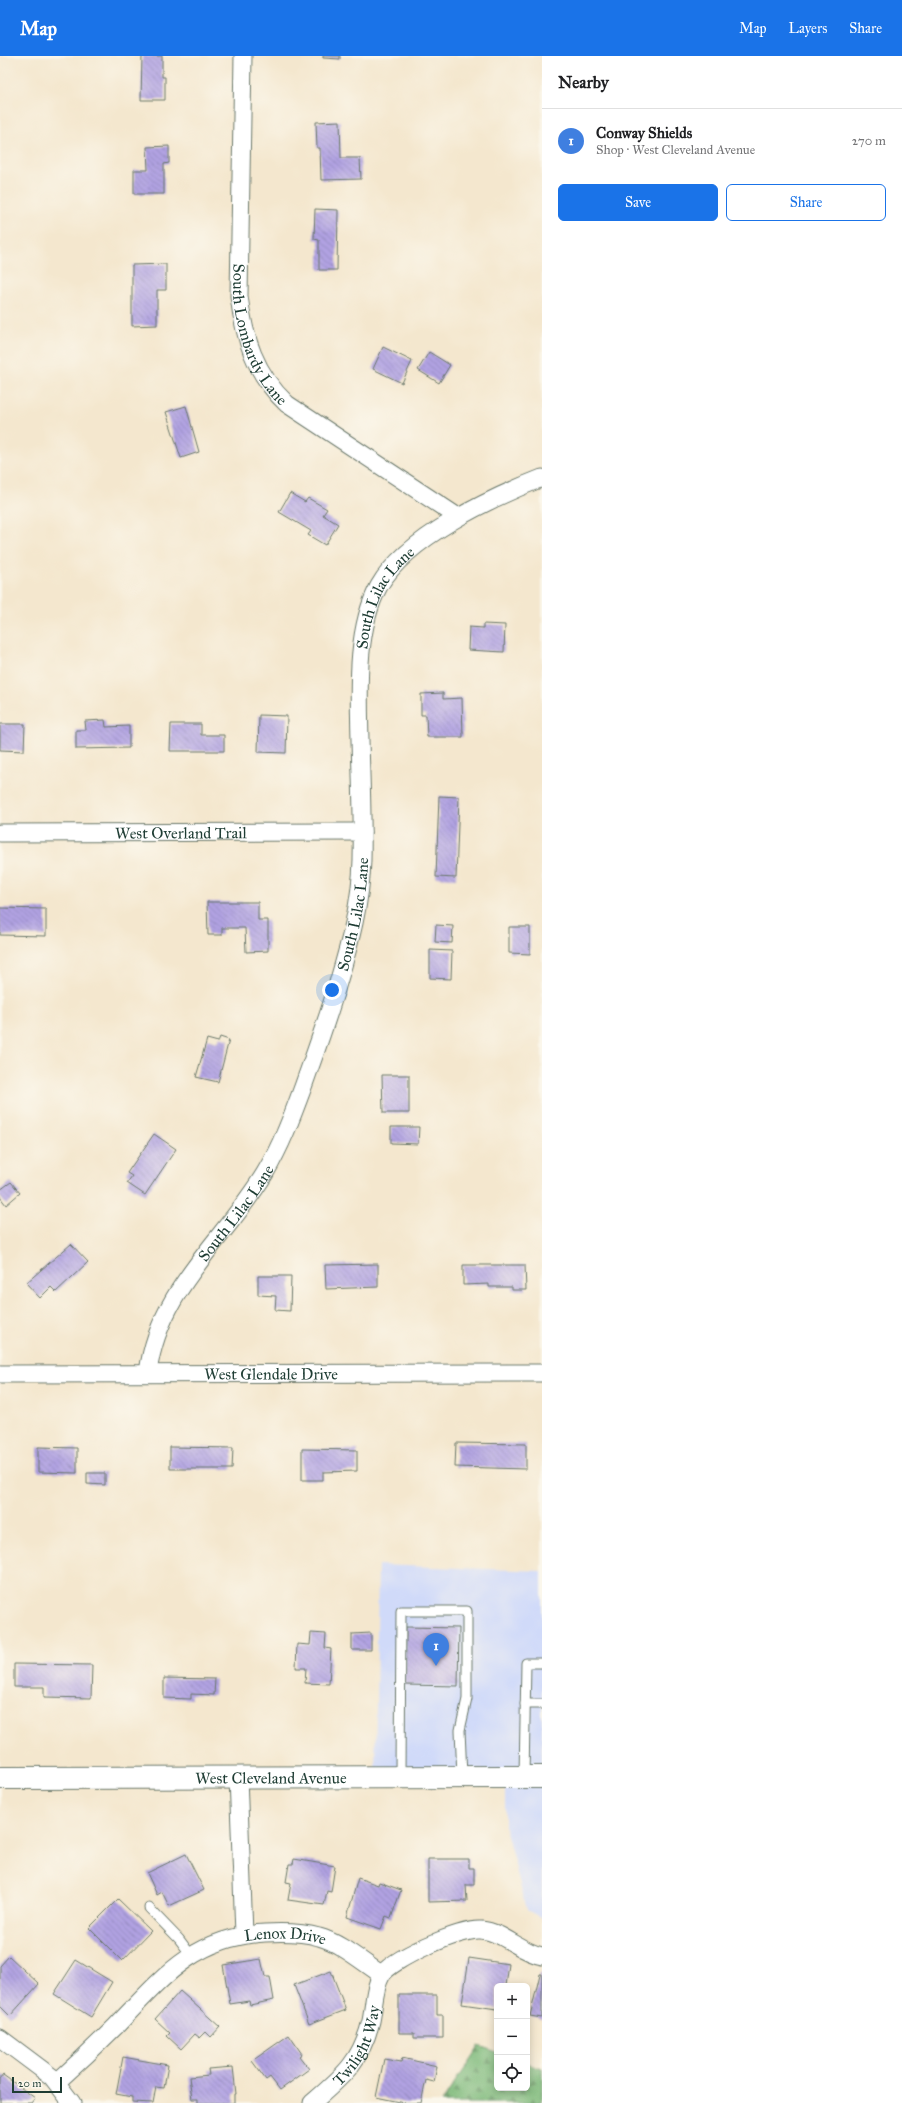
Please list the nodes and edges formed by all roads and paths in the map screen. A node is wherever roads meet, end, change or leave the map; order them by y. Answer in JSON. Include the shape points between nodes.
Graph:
{"nodes":[{"id":1,"x":243,"y":56,"type":"edge"},
{"id":2,"x":542,"y":478,"type":"edge"},
{"id":3,"x":458,"y":518,"type":"junction"},
{"id":4,"x":362,"y":832,"type":"junction"},
{"id":5,"x":0,"y":833,"type":"edge"},
{"id":6,"x":0,"y":1374,"type":"edge"},
{"id":7,"x":148,"y":1374,"type":"junction"},
{"id":8,"x":542,"y":1374,"type":"edge"},
{"id":9,"x":542,"y":1663,"type":"edge"},
{"id":10,"x":525,"y":1704,"type":"junction"},
{"id":11,"x":542,"y":1704,"type":"edge"},
{"id":12,"x":462,"y":1776,"type":"junction"},
{"id":13,"x":238,"y":1777,"type":"junction"},
{"id":14,"x":400,"y":1777,"type":"junction"},
{"id":15,"x":533,"y":1777,"type":"edge"},
{"id":16,"x":0,"y":1778,"type":"edge"},
{"id":17,"x":149,"y":1908,"type":"dead end"},
{"id":18,"x":244,"y":1934,"type":"junction"},
{"id":19,"x":191,"y":1955,"type":"junction"},
{"id":20,"x":542,"y":1956,"type":"edge"},
{"id":21,"x":381,"y":1974,"type":"junction"},
{"id":22,"x":0,"y":2038,"type":"edge"},
{"id":23,"x":57,"y":2082,"type":"junction"},
{"id":24,"x":72,"y":2103,"type":"edge"},
{"id":25,"x":312,"y":2103,"type":"edge"}],
"edges":[{"from":1,"to":3,"type":"street","name":"South Lombardy Lane","via":[[239,296],[242,323],[253,357],[274,392],[287,404]]},
{"from":2,"to":3,"type":"street","name":"South Lilac Lane"},
{"from":3,"to":4,"type":"street","name":"South Lilac Lane","via":[[426,537],[397,562],[379,587],[370,607],[360,668]]},
{"from":4,"to":5,"type":"street","name":"West Overland Trail"},
{"from":4,"to":7,"type":"street","name":"South Lilac Lane","via":[[361,880],[351,935],[320,1041],[283,1140],[252,1195],[176,1294],[151,1350]]},
{"from":6,"to":7,"type":"street","name":"West Glendale Drive"},
{"from":7,"to":8,"type":"street","name":"West Glendale Drive"},
{"from":9,"to":10,"type":"lane","via":[[526,1663]]},
{"from":10,"to":11,"type":"lane"},
{"from":10,"to":15,"type":"lane"},
{"from":12,"to":14,"type":"main road","name":"West Cleveland Avenue"},
{"from":12,"to":14,"type":"lane","via":[[460,1730],[467,1699],[467,1611],[401,1611]]},
{"from":12,"to":15,"type":"main road","name":"West Cleveland Avenue"},
{"from":13,"to":14,"type":"main road","name":"West Cleveland Avenue"},
{"from":13,"to":16,"type":"main road","name":"West Cleveland Avenue"},
{"from":13,"to":18,"type":"street"},
{"from":17,"to":19,"type":"lane"},
{"from":18,"to":19,"type":"street","name":"Lenox Drive","via":[[210,1944]]},
{"from":18,"to":21,"type":"street","name":"Lenox Drive","via":[[288,1932],[320,1937]]},
{"from":19,"to":23,"type":"street","name":"Lenox Drive","via":[[165,1975]]},
{"from":20,"to":21,"type":"street","via":[[526,1952],[490,1932],[474,1929],[455,1933],[428,1946]]},
{"from":21,"to":25,"type":"street","name":"Twilight Way","via":[[368,2033],[356,2060],[340,2079]]},
{"from":22,"to":23,"type":"street"},
{"from":23,"to":24,"type":"street"}]}
